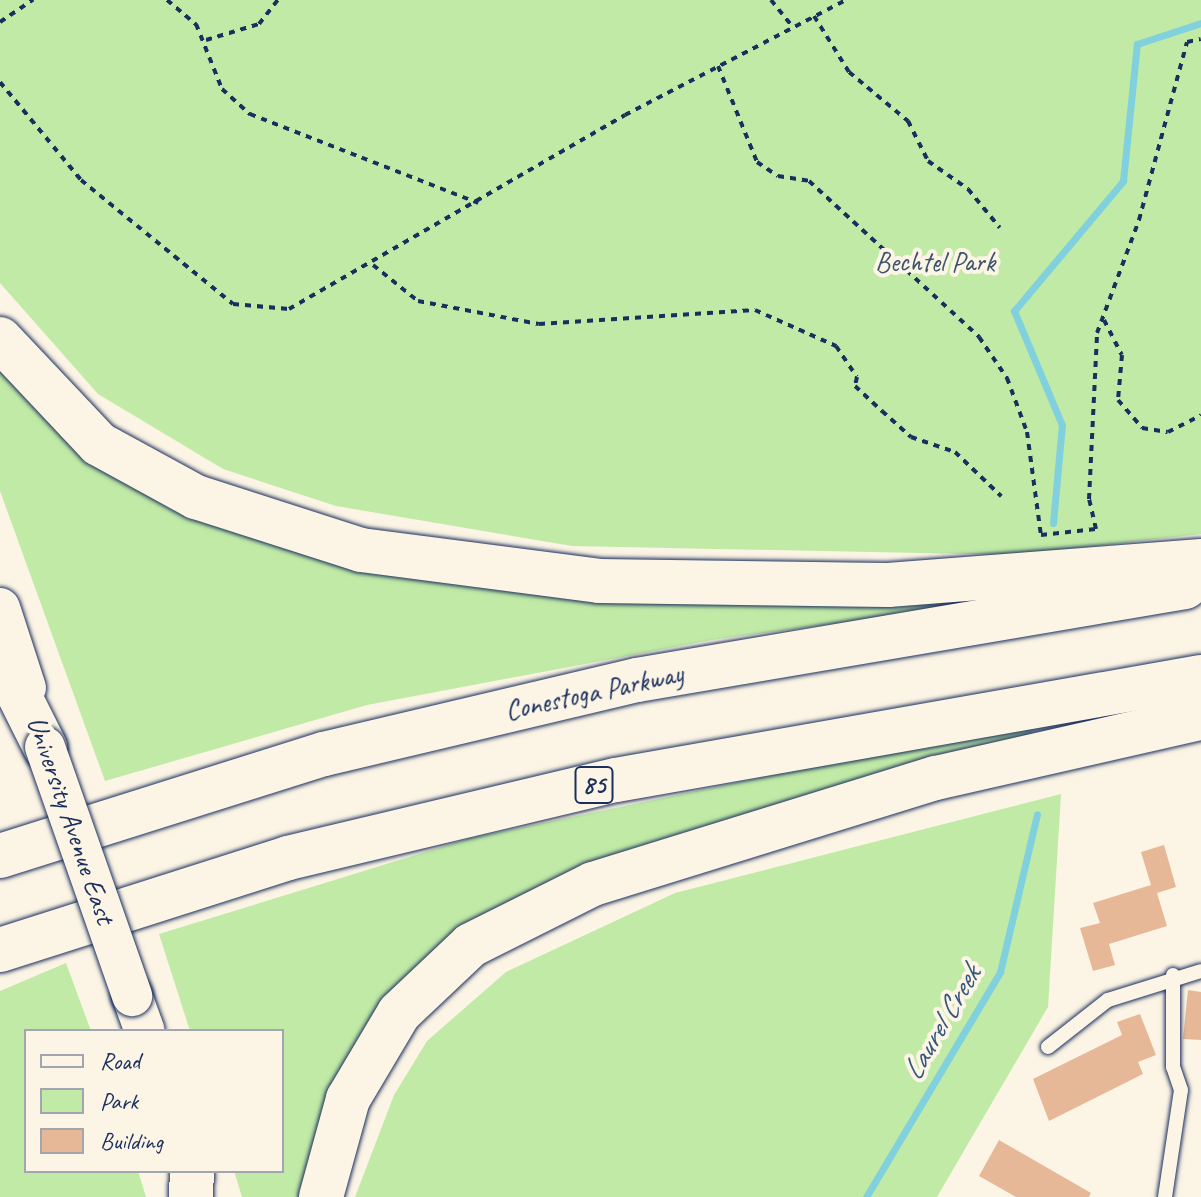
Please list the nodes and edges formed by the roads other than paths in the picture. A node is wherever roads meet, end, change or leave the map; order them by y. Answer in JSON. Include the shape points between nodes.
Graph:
{"nodes":[{"id":1,"x":0,"y":339,"type":"edge"},
{"id":2,"x":1201,"y":561,"type":"edge"},
{"id":3,"x":1201,"y":585,"type":"edge"},
{"id":4,"x":0,"y":608,"type":"edge"},
{"id":5,"x":0,"y":657,"type":"edge"},
{"id":6,"x":1201,"y":677,"type":"edge"},
{"id":7,"x":1201,"y":718,"type":"edge"},
{"id":8,"x":45,"y":747,"type":"junction"},
{"id":9,"x":20,"y":841,"type":"edge"},
{"id":10,"x":0,"y":856,"type":"edge"},
{"id":11,"x":0,"y":950,"type":"edge"},
{"id":12,"x":1201,"y":971,"type":"edge"},
{"id":13,"x":1173,"y":975,"type":"junction"},
{"id":14,"x":138,"y":1013,"type":"edge"},
{"id":15,"x":1048,"y":1047,"type":"dead end"},
{"id":16,"x":193,"y":1173,"type":"edge"},
{"id":17,"x":194,"y":1173,"type":"edge"},
{"id":18,"x":191,"y":1197,"type":"edge"},
{"id":19,"x":203,"y":1197,"type":"edge"},
{"id":20,"x":321,"y":1197,"type":"edge"},
{"id":21,"x":1165,"y":1197,"type":"edge"}],
"edges":[{"from":1,"to":2,"type":"highway","via":[[99,444],[196,497],[361,550],[599,581],[888,585]]},
{"from":3,"to":9,"type":"highway","name":"Conestoga Parkway","via":[[637,680],[324,754]]},
{"from":4,"to":8,"type":"main road","name":"University Avenue East"},
{"from":5,"to":8,"type":"highway"},
{"from":6,"to":11,"type":"highway","number":"85","via":[[994,708],[601,783],[288,858]]},
{"from":7,"to":20,"type":"highway","via":[[936,778],[607,879],[471,945],[399,1013],[348,1099]]},
{"from":8,"to":14,"type":"main road","name":"University Avenue East","bridge":true},
{"from":9,"to":10,"type":"highway","name":"Conestoga Parkway"},
{"from":12,"to":13,"type":"lane"},
{"from":13,"to":15,"type":"lane","via":[[1108,1000]]},
{"from":13,"to":21,"type":"lane","via":[[1173,1067],[1181,1090]]},
{"from":16,"to":18,"type":"highway"},
{"from":17,"to":19,"type":"main road"}]}
